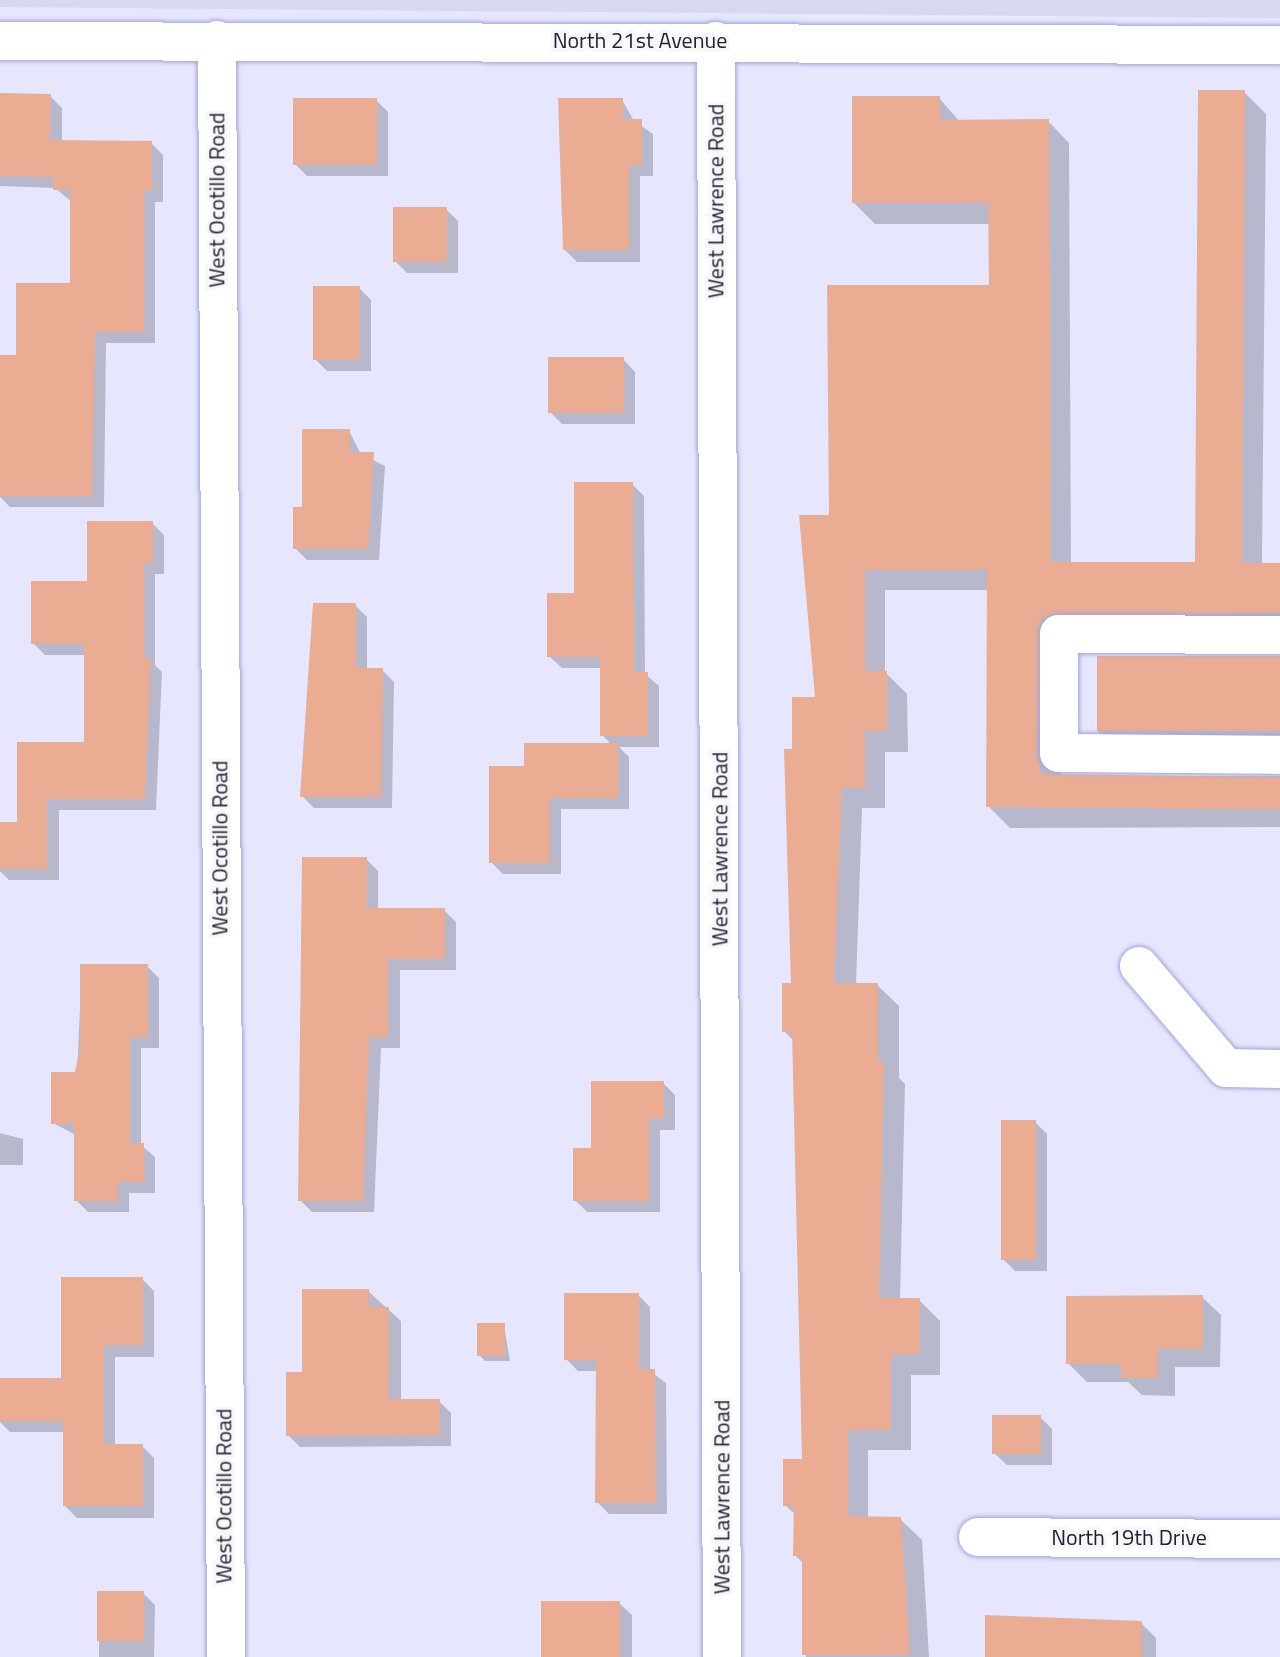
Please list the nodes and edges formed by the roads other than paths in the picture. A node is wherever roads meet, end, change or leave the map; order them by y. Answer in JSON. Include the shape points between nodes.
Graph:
{"nodes":[{"id":1,"x":217,"y":40,"type":"junction"},
{"id":2,"x":0,"y":41,"type":"edge"},
{"id":3,"x":716,"y":41,"type":"junction"},
{"id":4,"x":1280,"y":45,"type":"edge"},
{"id":5,"x":1280,"y":635,"type":"edge"},
{"id":6,"x":1280,"y":755,"type":"edge"},
{"id":7,"x":1139,"y":966,"type":"dead end"},
{"id":8,"x":1280,"y":1069,"type":"edge"},
{"id":9,"x":978,"y":1537,"type":"dead end"},
{"id":10,"x":1280,"y":1539,"type":"edge"},
{"id":11,"x":226,"y":1657,"type":"edge"},
{"id":12,"x":722,"y":1657,"type":"edge"}],
"edges":[{"from":1,"to":2,"type":"street","name":"North 21st Avenue"},
{"from":1,"to":3,"type":"street","name":"North 21st Avenue"},
{"from":1,"to":11,"type":"street","name":"West Ocotillo Road"},
{"from":3,"to":4,"type":"street","name":"North 21st Avenue"},
{"from":3,"to":12,"type":"street","name":"West Lawrence Road"},
{"from":5,"to":6,"type":"street","via":[[1059,634],[1059,753]]},
{"from":7,"to":8,"type":"street","via":[[1226,1068]]},
{"from":9,"to":10,"type":"street","name":"North 19th Drive"}]}
